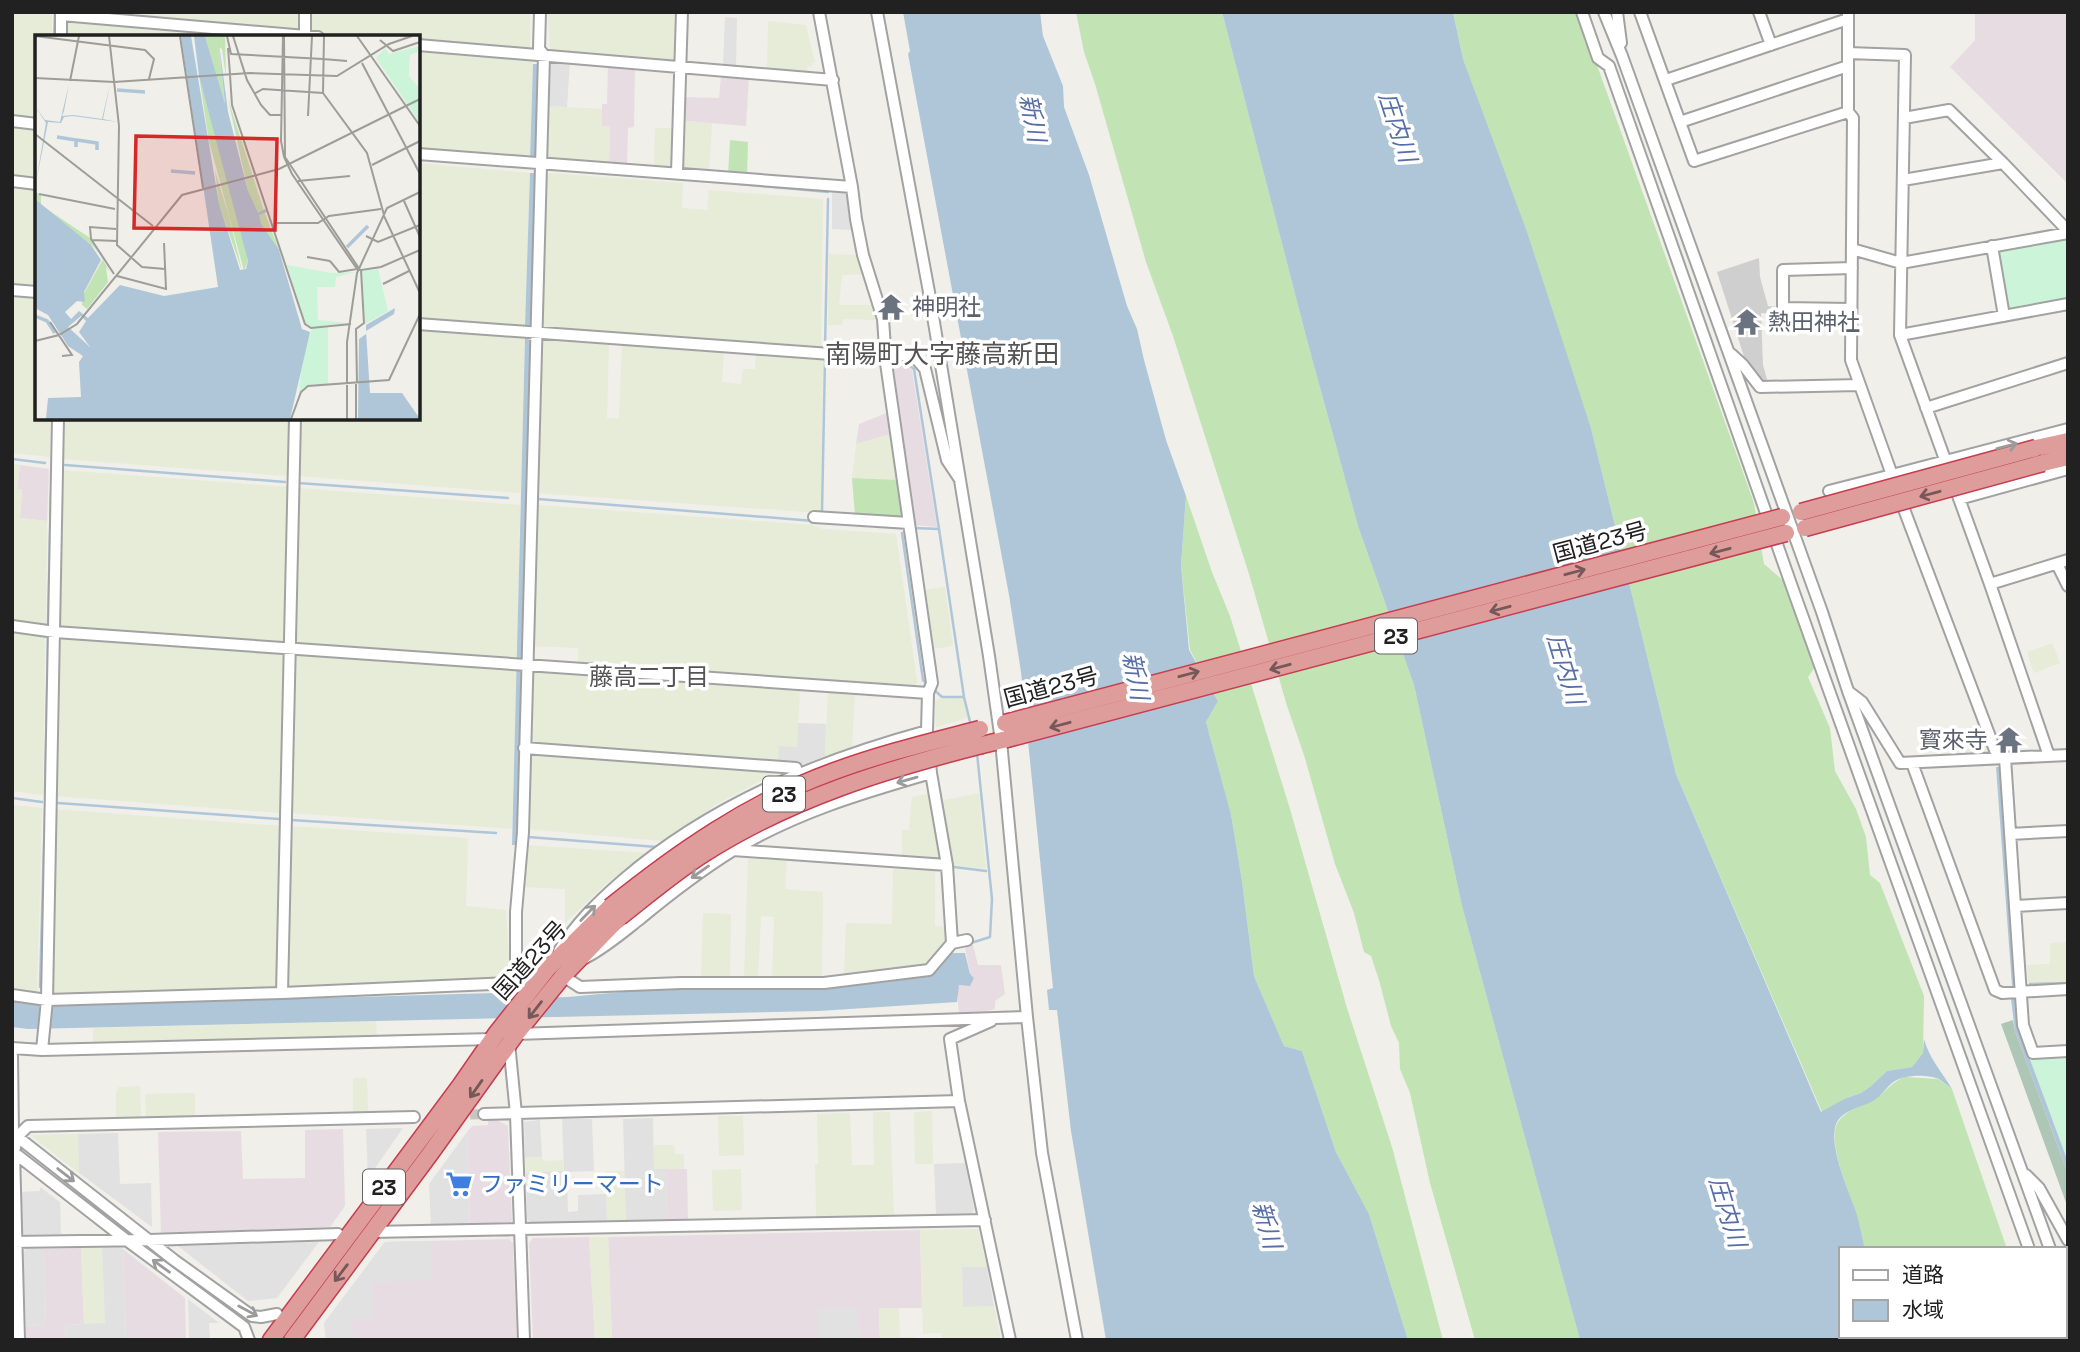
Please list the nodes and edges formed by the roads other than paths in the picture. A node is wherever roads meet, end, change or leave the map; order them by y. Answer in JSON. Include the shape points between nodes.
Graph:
{"nodes":[{"id":1,"x":305,"y":12,"type":"edge"},
{"id":2,"x":540,"y":12,"type":"edge"},
{"id":3,"x":682,"y":12,"type":"edge"},
{"id":4,"x":819,"y":12,"type":"edge"},
{"id":5,"x":877,"y":12,"type":"edge"},
{"id":6,"x":1582,"y":12,"type":"edge"},
{"id":7,"x":1604,"y":12,"type":"edge"},
{"id":8,"x":1617,"y":12,"type":"edge"},
{"id":9,"x":1640,"y":12,"type":"edge"},
{"id":10,"x":1759,"y":12,"type":"edge"},
{"id":11,"x":61,"y":14,"type":"edge"},
{"id":12,"x":1848,"y":16,"type":"edge"},
{"id":13,"x":61,"y":35,"type":"edge"},
{"id":14,"x":294,"y":35,"type":"edge"},
{"id":15,"x":305,"y":35,"type":"edge"},
{"id":16,"x":420,"y":45,"type":"edge"},
{"id":17,"x":1771,"y":45,"type":"junction"},
{"id":18,"x":1848,"y":53,"type":"junction"},
{"id":19,"x":544,"y":55,"type":"junction"},
{"id":20,"x":1622,"y":56,"type":"junction"},
{"id":21,"x":1848,"y":66,"type":"junction"},
{"id":22,"x":680,"y":67,"type":"junction"},
{"id":23,"x":832,"y":80,"type":"junction"},
{"id":24,"x":1666,"y":80,"type":"junction"},
{"id":25,"x":1848,"y":112,"type":"junction"},
{"id":26,"x":1904,"y":118,"type":"junction"},
{"id":27,"x":12,"y":121,"type":"edge"},
{"id":28,"x":1680,"y":122,"type":"junction"},
{"id":29,"x":35,"y":124,"type":"edge"},
{"id":30,"x":420,"y":154,"type":"edge"},
{"id":31,"x":541,"y":163,"type":"junction"},
{"id":32,"x":2003,"y":163,"type":"junction"},
{"id":33,"x":677,"y":173,"type":"junction"},
{"id":34,"x":1903,"y":180,"type":"junction"},
{"id":35,"x":12,"y":181,"type":"edge"},
{"id":36,"x":35,"y":184,"type":"edge"},
{"id":37,"x":852,"y":187,"type":"junction"},
{"id":38,"x":2068,"y":232,"type":"edge"},
{"id":39,"x":1992,"y":246,"type":"junction"},
{"id":40,"x":1852,"y":250,"type":"junction"},
{"id":41,"x":1901,"y":263,"type":"junction"},
{"id":42,"x":1852,"y":268,"type":"junction"},
{"id":43,"x":12,"y":290,"type":"edge"},
{"id":44,"x":35,"y":292,"type":"edge"},
{"id":45,"x":2068,"y":304,"type":"edge"},
{"id":46,"x":1851,"y":309,"type":"junction"},
{"id":47,"x":2004,"y":316,"type":"junction"},
{"id":48,"x":420,"y":324,"type":"edge"},
{"id":49,"x":535,"y":333,"type":"junction"},
{"id":50,"x":1900,"y":335,"type":"junction"},
{"id":51,"x":1729,"y":352,"type":"junction"},
{"id":52,"x":886,"y":358,"type":"junction"},
{"id":53,"x":2068,"y":363,"type":"edge"},
{"id":54,"x":1860,"y":385,"type":"junction"},
{"id":55,"x":1926,"y":408,"type":"junction"},
{"id":56,"x":58,"y":420,"type":"edge"},
{"id":57,"x":295,"y":420,"type":"edge"},
{"id":58,"x":2068,"y":429,"type":"edge"},
{"id":59,"x":2068,"y":441,"type":"edge"},
{"id":60,"x":2040,"y":456,"type":"junction"},
{"id":61,"x":2068,"y":457,"type":"edge"},
{"id":62,"x":1945,"y":462,"type":"junction"},
{"id":63,"x":2068,"y":469,"type":"edge"},
{"id":64,"x":1892,"y":475,"type":"junction"},
{"id":65,"x":961,"y":480,"type":"junction"},
{"id":66,"x":1829,"y":491,"type":"dead end"},
{"id":67,"x":1959,"y":499,"type":"junction"},
{"id":68,"x":814,"y":517,"type":"dead end"},
{"id":69,"x":909,"y":523,"type":"junction"},
{"id":70,"x":1792,"y":523,"type":"junction"},
{"id":71,"x":2062,"y":562,"type":"edge"},
{"id":72,"x":1990,"y":584,"type":"junction"},
{"id":73,"x":2068,"y":586,"type":"edge"},
{"id":74,"x":12,"y":626,"type":"edge"},
{"id":75,"x":55,"y":632,"type":"junction"},
{"id":76,"x":289,"y":648,"type":"junction"},
{"id":77,"x":522,"y":663,"type":"junction"},
{"id":78,"x":930,"y":689,"type":"junction"},
{"id":79,"x":1848,"y":691,"type":"junction"},
{"id":80,"x":927,"y":731,"type":"junction"},
{"id":81,"x":1003,"y":732,"type":"junction"},
{"id":82,"x":524,"y":748,"type":"junction"},
{"id":83,"x":2068,"y":755,"type":"edge"},
{"id":84,"x":2049,"y":756,"type":"junction"},
{"id":85,"x":2001,"y":758,"type":"junction"},
{"id":86,"x":1912,"y":763,"type":"junction"},
{"id":87,"x":932,"y":773,"type":"junction"},
{"id":88,"x":798,"y":774,"type":"junction"},
{"id":89,"x":2068,"y":831,"type":"edge"},
{"id":90,"x":2010,"y":834,"type":"junction"},
{"id":91,"x":733,"y":850,"type":"junction"},
{"id":92,"x":947,"y":865,"type":"junction"},
{"id":93,"x":2068,"y":903,"type":"edge"},
{"id":94,"x":2015,"y":906,"type":"junction"},
{"id":95,"x":615,"y":912,"type":"junction"},
{"id":96,"x":967,"y":940,"type":"dead end"},
{"id":97,"x":952,"y":943,"type":"junction"},
{"id":98,"x":559,"y":974,"type":"junction"},
{"id":99,"x":536,"y":982,"type":"junction"},
{"id":100,"x":516,"y":984,"type":"junction"},
{"id":101,"x":2068,"y":989,"type":"edge"},
{"id":102,"x":282,"y":993,"type":"junction"},
{"id":103,"x":2016,"y":993,"type":"junction"},
{"id":104,"x":12,"y":995,"type":"edge"},
{"id":105,"x":47,"y":1002,"type":"junction"},
{"id":106,"x":1000,"y":1017,"type":"junction"},
{"id":107,"x":1027,"y":1017,"type":"junction"},
{"id":108,"x":503,"y":1037,"type":"junction"},
{"id":109,"x":12,"y":1048,"type":"edge"},
{"id":110,"x":42,"y":1050,"type":"junction"},
{"id":111,"x":2068,"y":1051,"type":"edge"},
{"id":112,"x":12,"y":1056,"type":"edge"},
{"id":113,"x":479,"y":1059,"type":"junction"},
{"id":114,"x":959,"y":1101,"type":"junction"},
{"id":115,"x":484,"y":1114,"type":"tunnel mouth"},
{"id":116,"x":516,"y":1114,"type":"junction"},
{"id":117,"x":414,"y":1117,"type":"dead end"},
{"id":118,"x":14,"y":1135,"type":"edge"},
{"id":119,"x":13,"y":1151,"type":"edge"},
{"id":120,"x":2024,"y":1173,"type":"junction"},
{"id":121,"x":985,"y":1220,"type":"junction"},
{"id":122,"x":520,"y":1230,"type":"junction"},
{"id":123,"x":371,"y":1232,"type":"junction"},
{"id":124,"x":338,"y":1234,"type":"junction"},
{"id":125,"x":125,"y":1239,"type":"junction"},
{"id":126,"x":149,"y":1240,"type":"junction"},
{"id":127,"x":2068,"y":1240,"type":"edge"},
{"id":128,"x":14,"y":1242,"type":"edge"},
{"id":129,"x":2028,"y":1247,"type":"edge"},
{"id":130,"x":2049,"y":1247,"type":"edge"},
{"id":131,"x":277,"y":1314,"type":"junction"},
{"id":132,"x":302,"y":1332,"type":"edge"},
{"id":133,"x":19,"y":1340,"type":"edge"},
{"id":134,"x":249,"y":1340,"type":"edge"},
{"id":135,"x":258,"y":1340,"type":"edge"},
{"id":136,"x":271,"y":1340,"type":"edge"},
{"id":137,"x":292,"y":1340,"type":"edge"},
{"id":138,"x":524,"y":1340,"type":"edge"},
{"id":139,"x":1010,"y":1340,"type":"edge"},
{"id":140,"x":1077,"y":1340,"type":"edge"}],
"edges":[{"from":1,"to":15,"type":"street"},
{"from":2,"to":19,"type":"street"},
{"from":3,"to":22,"type":"street"},
{"from":4,"to":23,"type":"street"},
{"from":5,"to":65,"type":"street"},
{"from":6,"to":129,"type":"street","via":[[1598,58],[1609,66]]},
{"from":7,"to":20,"type":"street"},
{"from":8,"to":20,"type":"street"},
{"from":9,"to":24,"type":"street"},
{"from":10,"to":17,"type":"street"},
{"from":11,"to":13,"type":"street"},
{"from":11,"to":14,"type":"street"},
{"from":12,"to":17,"type":"street"},
{"from":12,"to":18,"type":"street"},
{"from":16,"to":19,"type":"street"},
{"from":17,"to":24,"type":"street"},
{"from":18,"to":21,"type":"street"},
{"from":18,"to":26,"type":"street","via":[[1905,55]]},
{"from":19,"to":22,"type":"street"},
{"from":19,"to":31,"type":"street"},
{"from":20,"to":51,"type":"street"},
{"from":21,"to":25,"type":"street"},
{"from":21,"to":28,"type":"street"},
{"from":22,"to":23,"type":"street"},
{"from":22,"to":33,"type":"street"},
{"from":23,"to":37,"type":"street"},
{"from":24,"to":28,"type":"street"},
{"from":25,"to":28,"type":"street","via":[[1694,161]]},
{"from":25,"to":40,"type":"street","via":[[1853,118]]},
{"from":26,"to":32,"type":"street","via":[[1949,110]]},
{"from":26,"to":34,"type":"street"},
{"from":27,"to":29,"type":"street"},
{"from":30,"to":31,"type":"street"},
{"from":31,"to":33,"type":"street"},
{"from":31,"to":49,"type":"street"},
{"from":32,"to":34,"type":"street"},
{"from":32,"to":38,"type":"street"},
{"from":33,"to":37,"type":"street"},
{"from":34,"to":41,"type":"street"},
{"from":35,"to":36,"type":"street"},
{"from":37,"to":52,"type":"street","via":[[863,255],[883,318]]},
{"from":38,"to":39,"type":"street"},
{"from":39,"to":41,"type":"street"},
{"from":39,"to":47,"type":"street"},
{"from":40,"to":41,"type":"street"},
{"from":40,"to":42,"type":"street"},
{"from":41,"to":50,"type":"street"},
{"from":42,"to":46,"type":"street"},
{"from":42,"to":46,"type":"street","via":[[1783,270],[1783,308]]},
{"from":43,"to":44,"type":"street"},
{"from":45,"to":47,"type":"street"},
{"from":46,"to":54,"type":"street","via":[[1851,360]]},
{"from":47,"to":50,"type":"street"},
{"from":48,"to":49,"type":"street"},
{"from":49,"to":52,"type":"street"},
{"from":49,"to":77,"type":"street"},
{"from":50,"to":55,"type":"street"},
{"from":51,"to":54,"type":"street","via":[[1760,387]]},
{"from":51,"to":70,"type":"street"},
{"from":52,"to":65,"type":"street","via":[[913,355],[925,369],[947,460]]},
{"from":52,"to":69,"type":"street"},
{"from":53,"to":55,"type":"street"},
{"from":54,"to":64,"type":"street"},
{"from":55,"to":62,"type":"street"},
{"from":56,"to":75,"type":"street"},
{"from":57,"to":76,"type":"street"},
{"from":62,"to":58,"type":"street","one_way":true},
{"from":59,"to":60,"type":"highway","name":"国道23号","number":"23"},
{"from":60,"to":61,"type":"highway","name":"国道23号","number":"23"},
{"from":60,"to":70,"type":"highway","name":"国道23号","number":"23","bridge":true},
{"from":62,"to":64,"type":"street"},
{"from":62,"to":67,"type":"street"},
{"from":63,"to":67,"type":"street"},
{"from":64,"to":66,"type":"street"},
{"from":64,"to":85,"type":"street"},
{"from":65,"to":81,"type":"street"},
{"from":67,"to":72,"type":"street"},
{"from":68,"to":69,"type":"street"},
{"from":69,"to":78,"type":"street"},
{"from":70,"to":79,"type":"street"},
{"from":70,"to":81,"type":"highway","name":"国道23号","number":"23","bridge":true},
{"from":71,"to":72,"type":"street"},
{"from":71,"to":73,"type":"street"},
{"from":72,"to":84,"type":"street"},
{"from":74,"to":75,"type":"street"},
{"from":75,"to":76,"type":"street"},
{"from":75,"to":105,"type":"street"},
{"from":76,"to":77,"type":"street"},
{"from":76,"to":102,"type":"street"},
{"from":77,"to":78,"type":"street"},
{"from":77,"to":82,"type":"street"},
{"from":78,"to":80,"type":"street"},
{"from":79,"to":86,"type":"street","via":[[1862,702],[1900,763]]},
{"from":79,"to":120,"type":"street"},
{"from":80,"to":87,"type":"street"},
{"from":80,"to":88,"type":"street"},
{"from":81,"to":95,"type":"highway","name":"国道23号","number":"23","bridge":true,"via":[[834,789],[775,814]]},
{"from":81,"to":107,"type":"street"},
{"from":82,"to":88,"type":"street","via":[[796,768]]},
{"from":82,"to":100,"type":"street"},
{"from":83,"to":84,"type":"street"},
{"from":84,"to":85,"type":"street"},
{"from":85,"to":86,"type":"street"},
{"from":85,"to":90,"type":"street"},
{"from":86,"to":103,"type":"street","via":[[1995,990]]},
{"from":87,"to":91,"type":"street","one_way":true,"via":[[824,806]]},
{"from":87,"to":92,"type":"street"},
{"from":98,"to":88,"type":"street","one_way":true,"via":[[571,930],[643,863],[721,811]]},
{"from":89,"to":90,"type":"street"},
{"from":90,"to":94,"type":"street"},
{"from":91,"to":92,"type":"street"},
{"from":91,"to":98,"type":"street","one_way":true,"via":[[605,948]]},
{"from":92,"to":97,"type":"street"},
{"from":93,"to":94,"type":"street"},
{"from":94,"to":103,"type":"street"},
{"from":95,"to":98,"type":"highway","name":"国道23号","number":"23"},
{"from":95,"to":98,"type":"highway","name":"国道23号","number":"23"},
{"from":96,"to":97,"type":"street"},
{"from":97,"to":98,"type":"street","via":[[929,970],[824,983],[580,987]]},
{"from":98,"to":99,"type":"highway","name":"国道23号","number":"23"},
{"from":98,"to":108,"type":"highway","name":"国道23号","number":"23","one_way":true},
{"from":99,"to":100,"type":"street"},
{"from":99,"to":108,"type":"highway","name":"国道23号","number":"23"},
{"from":100,"to":102,"type":"street"},
{"from":101,"to":103,"type":"street"},
{"from":102,"to":105,"type":"street"},
{"from":103,"to":111,"type":"street","via":[[2033,1053]]},
{"from":104,"to":105,"type":"street"},
{"from":105,"to":110,"type":"street"},
{"from":106,"to":107,"type":"street"},
{"from":106,"to":108,"type":"street"},
{"from":106,"to":114,"type":"street","via":[[950,1039]]},
{"from":107,"to":140,"type":"street","via":[[1042,1153]]},
{"from":108,"to":110,"type":"street"},
{"from":108,"to":113,"type":"highway","name":"国道23号","number":"23"},
{"from":108,"to":116,"type":"street"},
{"from":108,"to":123,"type":"highway","name":"国道23号","number":"23","one_way":true,"via":[[430,1154]]},
{"from":109,"to":110,"type":"street"},
{"from":112,"to":118,"type":"street"},
{"from":113,"to":124,"type":"highway","via":[[446,1094]]},
{"from":113,"to":136,"type":"highway","name":"国道23号","number":"23"},
{"from":114,"to":116,"type":"street"},
{"from":114,"to":121,"type":"street"},
{"from":115,"to":116,"type":"street"},
{"from":116,"to":122,"type":"street"},
{"from":117,"to":118,"type":"street","via":[[28,1126]]},
{"from":118,"to":119,"type":"street"},
{"from":118,"to":126,"type":"street","one_way":true},
{"from":119,"to":125,"type":"street"},
{"from":119,"to":128,"type":"street"},
{"from":120,"to":127,"type":"street","via":[[2039,1188]]},
{"from":120,"to":130,"type":"street"},
{"from":121,"to":122,"type":"street"},
{"from":121,"to":139,"type":"street"},
{"from":122,"to":123,"type":"street"},
{"from":122,"to":138,"type":"street"},
{"from":123,"to":132,"type":"highway","name":"国道23号","number":"23","one_way":true},
{"from":124,"to":126,"type":"street"},
{"from":124,"to":131,"type":"highway"},
{"from":125,"to":126,"type":"street"},
{"from":125,"to":128,"type":"street"},
{"from":134,"to":125,"type":"street","one_way":true,"via":[[244,1327]]},
{"from":126,"to":131,"type":"street","one_way":true,"via":[[252,1316]]},
{"from":128,"to":133,"type":"street"},
{"from":131,"to":135,"type":"highway"},
{"from":132,"to":137,"type":"highway","name":"国道23号","number":"23"}]}
